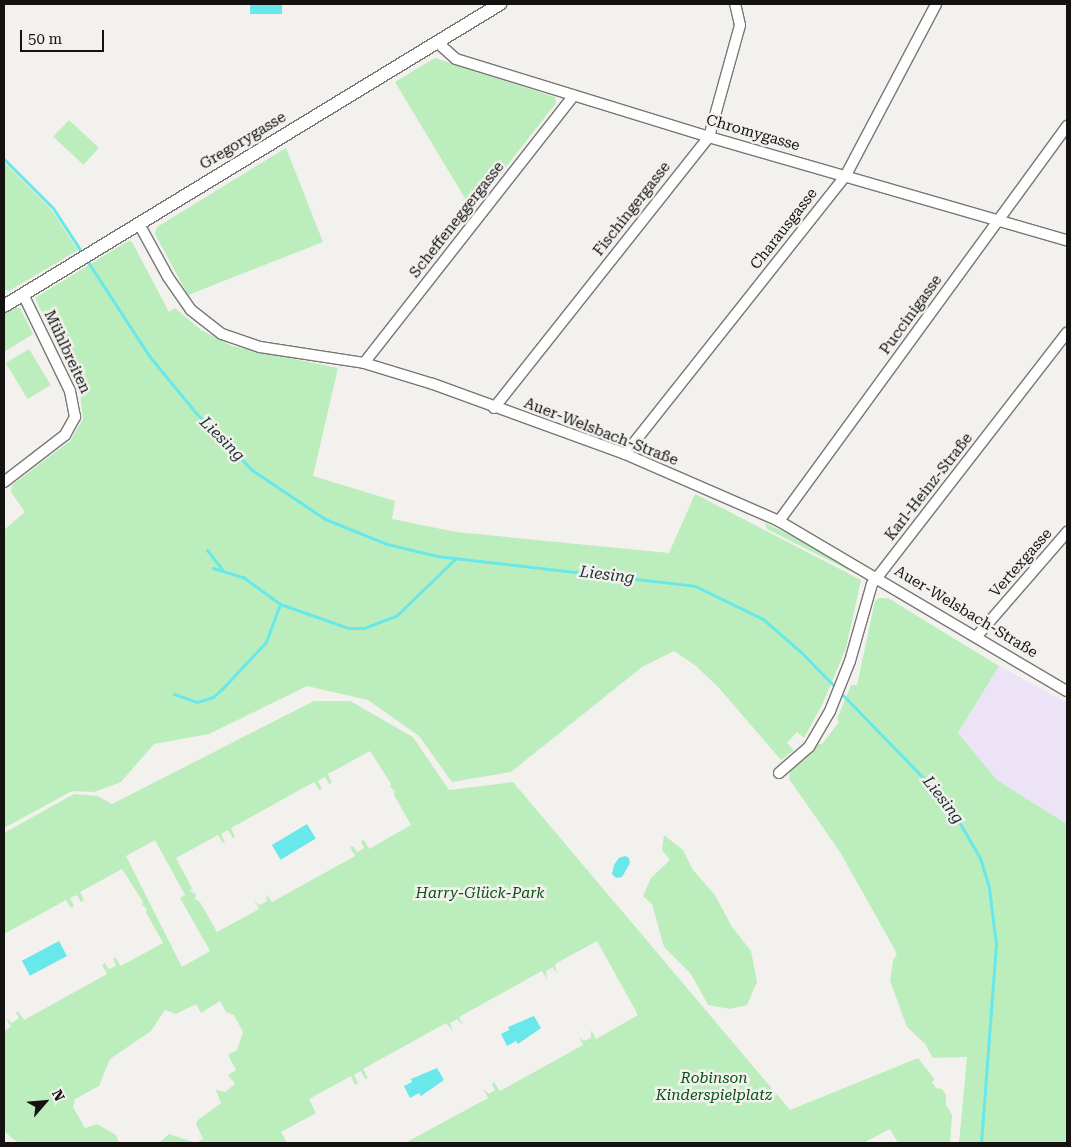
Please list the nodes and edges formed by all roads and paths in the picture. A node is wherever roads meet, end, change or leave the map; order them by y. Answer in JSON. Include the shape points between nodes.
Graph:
{"nodes":[{"id":1,"x":500,"y":4,"type":"edge"},
{"id":2,"x":735,"y":4,"type":"edge"},
{"id":3,"x":936,"y":4,"type":"edge"},
{"id":4,"x":437,"y":42,"type":"junction"},
{"id":5,"x":574,"y":95,"type":"junction"},
{"id":6,"x":1067,"y":126,"type":"edge"},
{"id":7,"x":709,"y":136,"type":"junction"},
{"id":8,"x":846,"y":175,"type":"junction"},
{"id":9,"x":1000,"y":219,"type":"junction"},
{"id":10,"x":139,"y":224,"type":"junction"},
{"id":11,"x":1067,"y":240,"type":"edge"},
{"id":12,"x":23,"y":294,"type":"junction"},
{"id":13,"x":4,"y":304,"type":"edge"},
{"id":14,"x":1067,"y":333,"type":"edge"},
{"id":15,"x":364,"y":363,"type":"junction"},
{"id":16,"x":494,"y":408,"type":"junction"},
{"id":17,"x":625,"y":454,"type":"junction"},
{"id":18,"x":4,"y":482,"type":"edge"},
{"id":19,"x":779,"y":521,"type":"junction"},
{"id":20,"x":1067,"y":532,"type":"edge"},
{"id":21,"x":878,"y":576,"type":"junction"},
{"id":22,"x":977,"y":636,"type":"junction"},
{"id":23,"x":1067,"y":691,"type":"edge"},
{"id":24,"x":778,"y":773,"type":"dead end"}],
"edges":[{"from":1,"to":4,"type":"street","name":"Gregorygasse"},
{"from":2,"to":7,"type":"street","name":"Fischingergasse","via":[[740,24]]},
{"from":3,"to":8,"type":"street","name":"Charausgasse"},
{"from":4,"to":5,"type":"street","name":"Chromygasse","via":[[456,59]]},
{"from":4,"to":10,"type":"street","name":"Gregorygasse"},
{"from":5,"to":7,"type":"street","name":"Chromygasse"},
{"from":5,"to":15,"type":"street","name":"Scheffeneggergasse"},
{"from":6,"to":9,"type":"street","name":"Puccinigasse"},
{"from":7,"to":8,"type":"street","name":"Chromygasse"},
{"from":7,"to":16,"type":"street","name":"Fischingergasse"},
{"from":8,"to":9,"type":"street","name":"Chromygasse"},
{"from":8,"to":17,"type":"street","name":"Charausgasse"},
{"from":9,"to":11,"type":"street","name":"Chromygasse"},
{"from":9,"to":19,"type":"street","name":"Puccinigasse"},
{"from":10,"to":12,"type":"street","name":"Gregorygasse"},
{"from":10,"to":15,"type":"street","name":"Auer-Welsbach-Straße","via":[[168,277],[191,310],[222,334],[260,347]]},
{"from":12,"to":13,"type":"street","name":"Gregorygasse"},
{"from":12,"to":18,"type":"street","name":"Mühlbreiten","via":[[70,391],[75,417],[65,435]]},
{"from":14,"to":21,"type":"street","name":"Karl-Heinz-Straße"},
{"from":15,"to":16,"type":"street","name":"Auer-Welsbach-Straße","via":[[433,384]]},
{"from":16,"to":17,"type":"street","name":"Auer-Welsbach-Straße"},
{"from":17,"to":19,"type":"street","name":"Auer-Welsbach-Straße"},
{"from":19,"to":21,"type":"street","name":"Auer-Welsbach-Straße"},
{"from":20,"to":22,"type":"street","name":"Vertexgasse"},
{"from":21,"to":22,"type":"street","name":"Auer-Welsbach-Straße"},
{"from":21,"to":24,"type":"street","name":"Karl-Heinz-Straße","via":[[872,584],[846,674],[830,711],[809,747]]},
{"from":22,"to":23,"type":"street","name":"Auer-Welsbach-Straße"}]}
